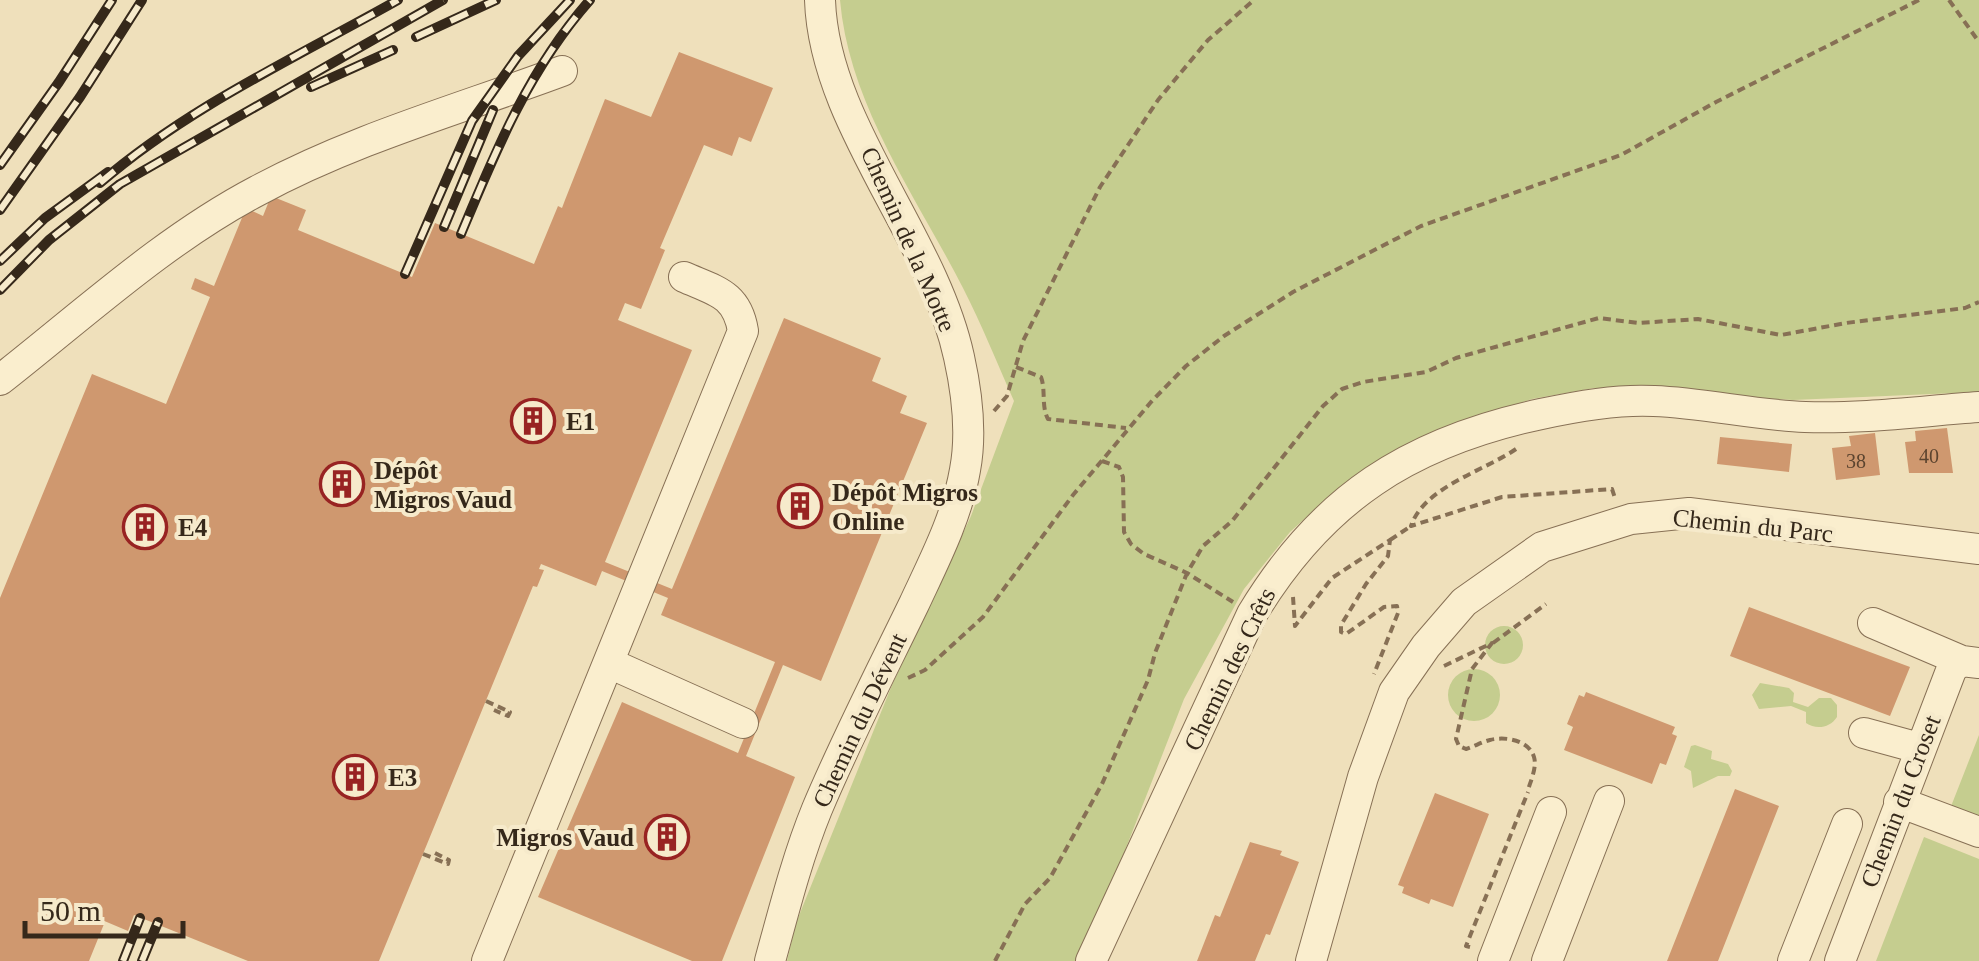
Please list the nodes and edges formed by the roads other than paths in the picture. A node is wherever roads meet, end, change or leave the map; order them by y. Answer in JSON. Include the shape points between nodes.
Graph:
{"nodes":[{"id":1,"x":820,"y":0,"type":"edge"},
{"id":2,"x":562,"y":71,"type":"dead end"},
{"id":3,"x":684,"y":277,"type":"dead end"},
{"id":4,"x":0,"y":380,"type":"edge"},
{"id":5,"x":1979,"y":407,"type":"edge"},
{"id":6,"x":962,"y":485,"type":"joint"},
{"id":7,"x":1979,"y":549,"type":"edge"},
{"id":8,"x":1873,"y":623,"type":"dead end"},
{"id":9,"x":1973,"y":662,"type":"edge"},
{"id":10,"x":609,"y":663,"type":"junction"},
{"id":11,"x":742,"y":723,"type":"dead end"},
{"id":12,"x":1864,"y":733,"type":"dead end"},
{"id":13,"x":1919,"y":748,"type":"junction"},
{"id":14,"x":1609,"y":801,"type":"dead end"},
{"id":15,"x":1899,"y":802,"type":"junction"},
{"id":16,"x":1552,"y":812,"type":"dead end"},
{"id":17,"x":1979,"y":832,"type":"edge"},
{"id":18,"x":1879,"y":857,"type":"junction"},
{"id":19,"x":1485,"y":955,"type":"edge"},
{"id":20,"x":487,"y":961,"type":"edge"},
{"id":21,"x":770,"y":961,"type":"edge"},
{"id":22,"x":1091,"y":961,"type":"edge"},
{"id":23,"x":1311,"y":961,"type":"edge"},
{"id":24,"x":1546,"y":961,"type":"edge"},
{"id":25,"x":1794,"y":961,"type":"edge"},
{"id":26,"x":1840,"y":961,"type":"edge"}],
"edges":[{"from":1,"to":6,"type":"street","name":"Chemin de la Motte","via":[[836,78],[948,320],[962,370],[968,434]]},
{"from":2,"to":4,"type":"street","via":[[312,163],[254,192],[196,227]]},
{"from":3,"to":10,"type":"street","via":[[731,300],[743,332]]},
{"from":5,"to":22,"type":"street","name":"Chemin des Crêts","via":[[1814,417],[1634,401],[1577,406],[1440,444],[1373,480],[1279,569],[1252,614]]},
{"from":6,"to":21,"type":"street","name":"Chemin du Dévent","via":[[939,549],[817,810]]},
{"from":7,"to":23,"type":"street","name":"Chemin du Parc","via":[[1709,515],[1650,516],[1542,547],[1464,602],[1394,692]]},
{"from":8,"to":9,"type":"street"},
{"from":9,"to":13,"type":"street","name":"Chemin du Croset","via":[[1952,668]]},
{"from":10,"to":11,"type":"street"},
{"from":10,"to":20,"type":"street"},
{"from":12,"to":13,"type":"street"},
{"from":13,"to":15,"type":"street","name":"Chemin du Croset"},
{"from":14,"to":24,"type":"street"},
{"from":15,"to":17,"type":"street"},
{"from":15,"to":18,"type":"street","name":"Chemin du Croset"},
{"from":16,"to":19,"type":"street"},
{"from":18,"to":25,"type":"street","via":[[1843,835]]},
{"from":18,"to":26,"type":"street","name":"Chemin du Croset"}]}
